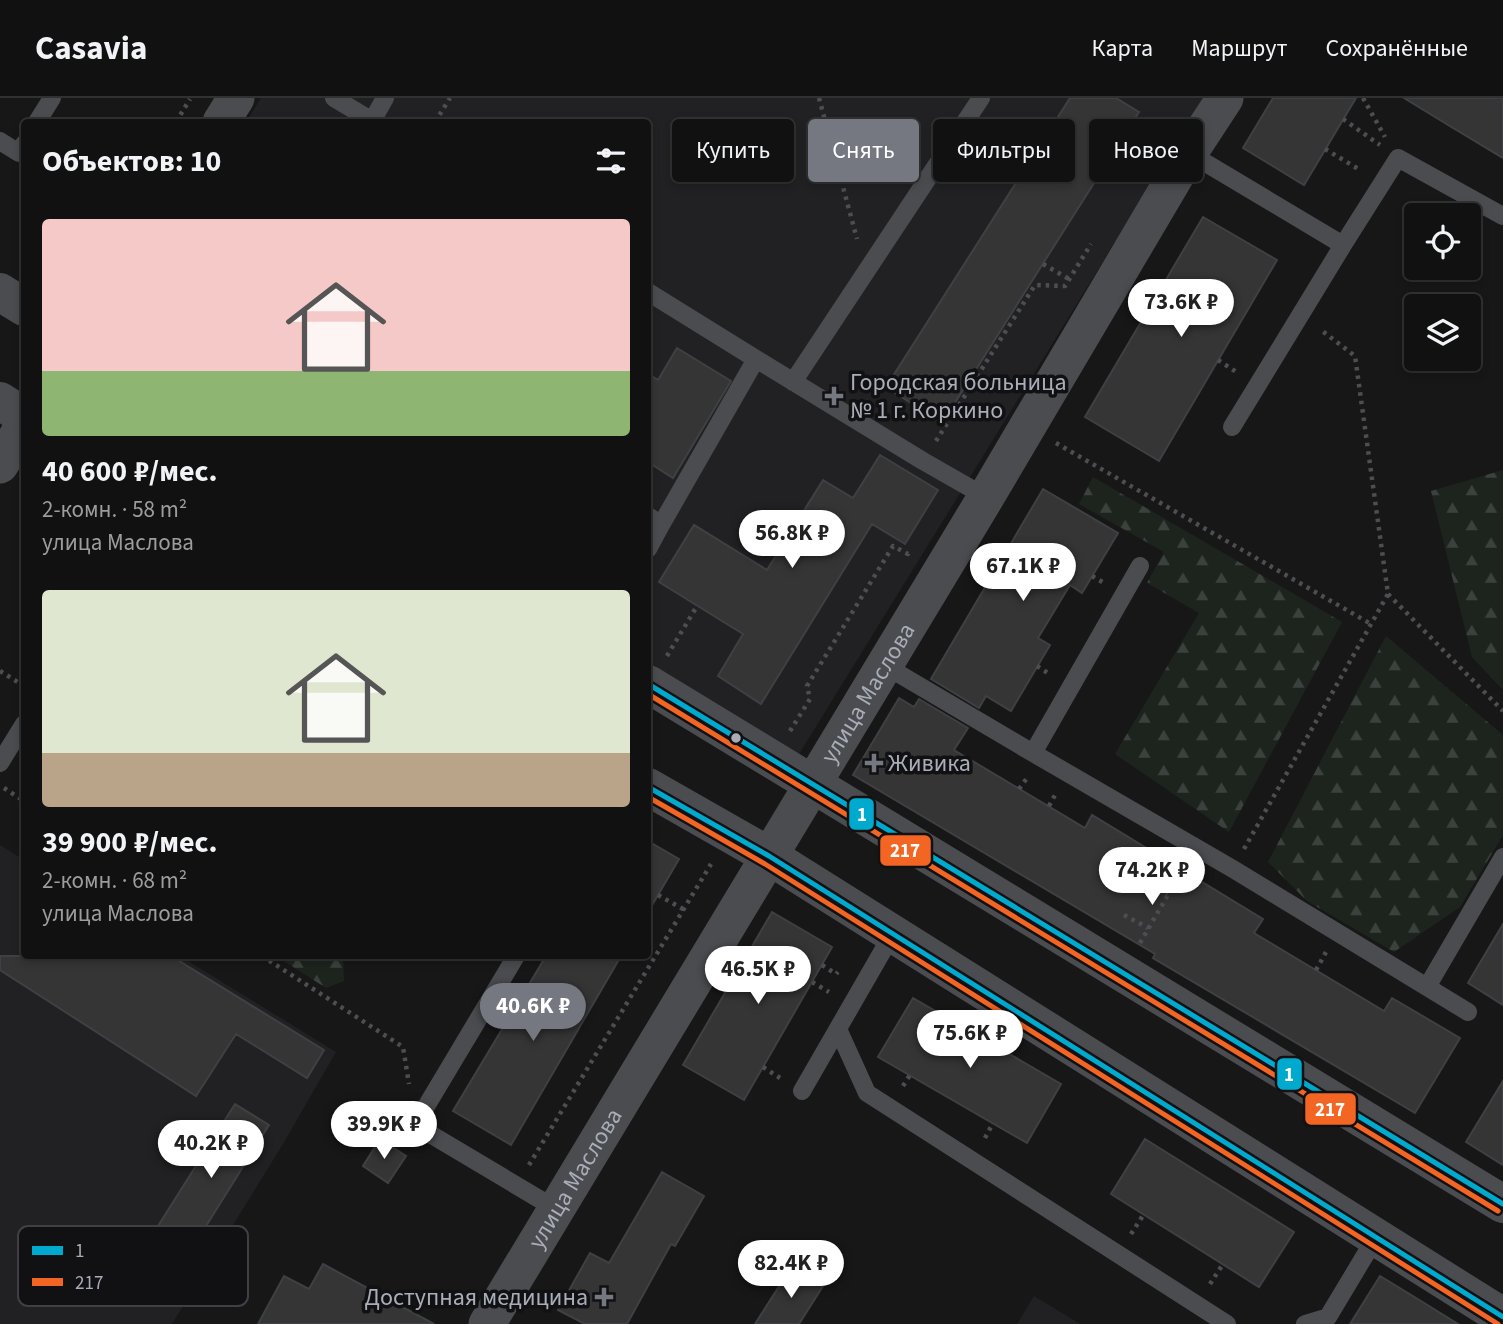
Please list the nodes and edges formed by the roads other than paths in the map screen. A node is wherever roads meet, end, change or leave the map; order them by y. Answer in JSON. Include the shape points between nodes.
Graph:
{"nodes":[{"id":1,"x":52,"y":98,"type":"edge"},
{"id":2,"x":236,"y":98,"type":"edge"},
{"id":3,"x":334,"y":98,"type":"edge"},
{"id":4,"x":385,"y":98,"type":"edge"},
{"id":5,"x":981,"y":98,"type":"edge"},
{"id":6,"x":1225,"y":98,"type":"edge"},
{"id":7,"x":39,"y":119,"type":"edge"},
{"id":8,"x":223,"y":119,"type":"edge"},
{"id":9,"x":368,"y":119,"type":"edge"},
{"id":10,"x":374,"y":119,"type":"edge"},
{"id":11,"x":1203,"y":132,"type":"edge"},
{"id":12,"x":0,"y":141,"type":"edge"},
{"id":13,"x":21,"y":149,"type":"edge"},
{"id":14,"x":1203,"y":161,"type":"edge"},
{"id":15,"x":1172,"y":182,"type":"edge"},
{"id":16,"x":1503,"y":216,"type":"edge"},
{"id":17,"x":1343,"y":245,"type":"junction"},
{"id":18,"x":0,"y":292,"type":"edge"},
{"id":19,"x":651,"y":294,"type":"edge"},
{"id":20,"x":21,"y":305,"type":"edge"},
{"id":21,"x":756,"y":359,"type":"junction"},
{"id":22,"x":793,"y":382,"type":"junction"},
{"id":23,"x":0,"y":401,"type":"edge"},
{"id":24,"x":21,"y":414,"type":"edge"},
{"id":25,"x":1232,"y":427,"type":"dead end"},
{"id":26,"x":21,"y":430,"type":"edge"},
{"id":27,"x":0,"y":465,"type":"edge"},
{"id":28,"x":986,"y":497,"type":"junction"},
{"id":29,"x":654,"y":521,"type":"edge"},
{"id":30,"x":1140,"y":566,"type":"dead end"},
{"id":31,"x":884,"y":665,"type":"junction"},
{"id":32,"x":656,"y":673,"type":"edge"},
{"id":33,"x":21,"y":728,"type":"edge"},
{"id":34,"x":1033,"y":753,"type":"junction"},
{"id":35,"x":0,"y":763,"type":"edge"},
{"id":36,"x":813,"y":783,"type":"junction"},
{"id":37,"x":651,"y":789,"type":"edge"},
{"id":38,"x":769,"y":856,"type":"junction"},
{"id":39,"x":1503,"y":857,"type":"edge"},
{"id":40,"x":893,"y":933,"type":"junction"},
{"id":41,"x":514,"y":959,"type":"edge"},
{"id":42,"x":1427,"y":987,"type":"junction"},
{"id":43,"x":1468,"y":1012,"type":"dead end"},
{"id":44,"x":838,"y":1029,"type":"junction"},
{"id":45,"x":802,"y":1091,"type":"dead end"},
{"id":46,"x":1503,"y":1204,"type":"edge"},
{"id":47,"x":556,"y":1209,"type":"junction"},
{"id":48,"x":1376,"y":1237,"type":"junction"},
{"id":49,"x":1498,"y":1314,"type":"edge"},
{"id":50,"x":1326,"y":1320,"type":"edge"},
{"id":51,"x":487,"y":1324,"type":"edge"},
{"id":52,"x":1227,"y":1324,"type":"edge"},
{"id":53,"x":1305,"y":1324,"type":"edge"}],
"edges":[{"from":1,"to":7,"type":"lane"},
{"from":2,"to":8,"type":"street"},
{"from":3,"to":9,"type":"lane"},
{"from":4,"to":10,"type":"lane"},
{"from":5,"to":22,"type":"lane"},
{"from":6,"to":11,"type":"street","name":"улица Маслова"},
{"from":12,"to":13,"type":"lane","via":[[19,153]]},
{"from":14,"to":17,"type":"lane"},
{"from":15,"to":28,"type":"street","name":"улица Маслова"},
{"from":16,"to":17,"type":"lane","via":[[1398,158]]},
{"from":17,"to":25,"type":"lane"},
{"from":18,"to":20,"type":"street"},
{"from":19,"to":21,"type":"lane"},
{"from":21,"to":22,"type":"lane"},
{"from":21,"to":29,"type":"lane"},
{"from":22,"to":28,"type":"lane"},
{"from":23,"to":24,"type":"street"},
{"from":26,"to":27,"type":"street"},
{"from":28,"to":31,"type":"street","name":"улица Маслова"},
{"from":30,"to":34,"type":"lane"},
{"from":31,"to":34,"type":"lane"},
{"from":31,"to":36,"type":"street","name":"улица Маслова"},
{"from":32,"to":36,"type":"street"},
{"from":33,"to":35,"type":"lane"},
{"from":34,"to":42,"type":"lane"},
{"from":36,"to":38,"type":"street","name":"улица Маслова"},
{"from":36,"to":46,"type":"street"},
{"from":37,"to":38,"type":"street"},
{"from":38,"to":40,"type":"street"},
{"from":38,"to":47,"type":"street","name":"улица Маслова"},
{"from":39,"to":42,"type":"lane"},
{"from":40,"to":44,"type":"lane"},
{"from":40,"to":48,"type":"street"},
{"from":41,"to":47,"type":"lane","via":[[415,1125]]},
{"from":42,"to":43,"type":"lane"},
{"from":44,"to":45,"type":"lane"},
{"from":44,"to":52,"type":"lane","via":[[867,1093]]},
{"from":47,"to":51,"type":"street","name":"улица Маслова"},
{"from":48,"to":49,"type":"street"},
{"from":48,"to":50,"type":"lane"},
{"from":50,"to":53,"type":"lane"}]}
